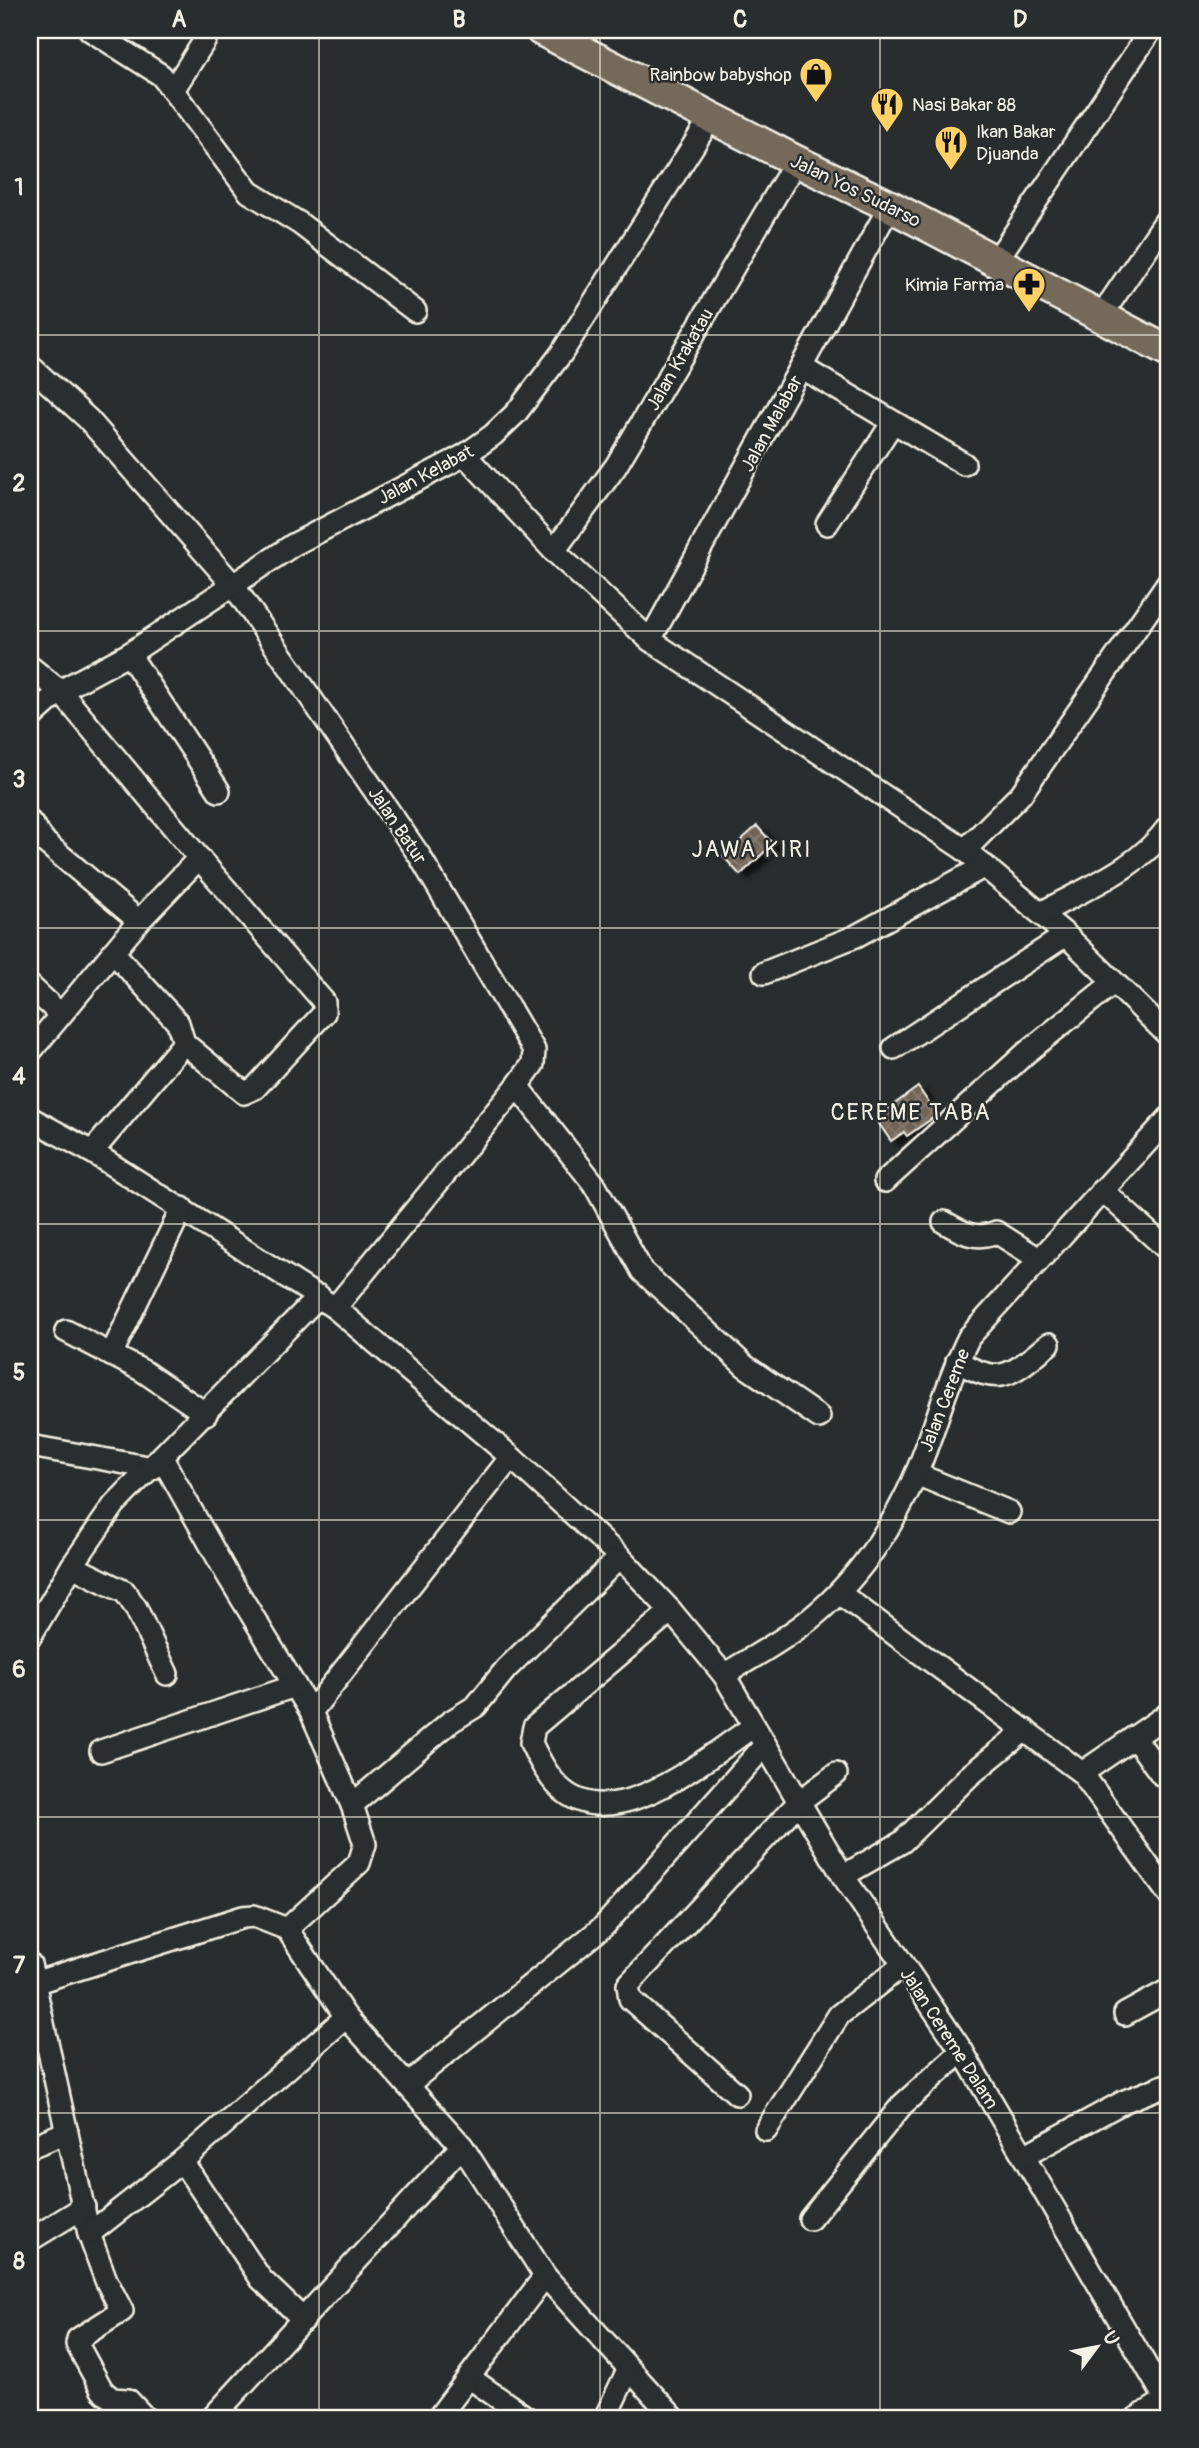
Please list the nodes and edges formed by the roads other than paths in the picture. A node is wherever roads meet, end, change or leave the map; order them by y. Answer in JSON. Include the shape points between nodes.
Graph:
{"nodes":[{"id":1,"x":90,"y":30,"type":"edge"},
{"id":2,"x":541,"y":30,"type":"edge"},
{"id":3,"x":1151,"y":30,"type":"edge"},
{"id":4,"x":205,"y":40,"type":"dead end"},
{"id":5,"x":173,"y":90,"type":"junction"},
{"id":6,"x":712,"y":116,"type":"junction"},
{"id":7,"x":796,"y":161,"type":"junction"},
{"id":8,"x":890,"y":205,"type":"junction"},
{"id":9,"x":1169,"y":216,"type":"edge"},
{"id":10,"x":996,"y":261,"type":"junction"},
{"id":11,"x":415,"y":311,"type":"dead end"},
{"id":12,"x":1101,"y":316,"type":"junction"},
{"id":13,"x":1169,"y":352,"type":"edge"},
{"id":14,"x":30,"y":366,"type":"edge"},
{"id":15,"x":801,"y":367,"type":"junction"},
{"id":16,"x":893,"y":422,"type":"junction"},
{"id":17,"x":465,"y":455,"type":"junction"},
{"id":18,"x":964,"y":464,"type":"dead end"},
{"id":19,"x":827,"y":524,"type":"dead end"},
{"id":20,"x":554,"y":551,"type":"junction"},
{"id":21,"x":1169,"y":581,"type":"edge"},
{"id":22,"x":233,"y":585,"type":"junction"},
{"id":23,"x":650,"y":640,"type":"junction"},
{"id":24,"x":129,"y":654,"type":"junction"},
{"id":25,"x":30,"y":667,"type":"edge"},
{"id":26,"x":60,"y":691,"type":"junction"},
{"id":27,"x":30,"y":718,"type":"edge"},
{"id":28,"x":219,"y":791,"type":"dead end"},
{"id":29,"x":30,"y":822,"type":"edge"},
{"id":30,"x":1169,"y":826,"type":"edge"},
{"id":31,"x":965,"y":850,"type":"junction"},
{"id":32,"x":199,"y":858,"type":"junction"},
{"id":33,"x":985,"y":866,"type":"junction"},
{"id":34,"x":1041,"y":913,"type":"junction"},
{"id":35,"x":139,"y":921,"type":"junction"},
{"id":36,"x":1066,"y":935,"type":"junction"},
{"id":37,"x":113,"y":952,"type":"junction"},
{"id":38,"x":764,"y":973,"type":"dead end"},
{"id":39,"x":1113,"y":983,"type":"junction"},
{"id":40,"x":30,"y":986,"type":"edge"},
{"id":41,"x":60,"y":1014,"type":"junction"},
{"id":42,"x":1169,"y":1036,"type":"edge"},
{"id":43,"x":184,"y":1043,"type":"junction"},
{"id":44,"x":894,"y":1048,"type":"dead end"},
{"id":45,"x":30,"y":1052,"type":"edge"},
{"id":46,"x":517,"y":1086,"type":"junction"},
{"id":47,"x":1169,"y":1118,"type":"edge"},
{"id":48,"x":31,"y":1123,"type":"edge"},
{"id":49,"x":92,"y":1152,"type":"junction"},
{"id":50,"x":885,"y":1181,"type":"dead end"},
{"id":51,"x":1102,"y":1190,"type":"junction"},
{"id":52,"x":182,"y":1208,"type":"junction"},
{"id":53,"x":944,"y":1222,"type":"dead end"},
{"id":54,"x":1169,"y":1251,"type":"edge"},
{"id":55,"x":1039,"y":1259,"type":"junction"},
{"id":56,"x":327,"y":1302,"type":"junction"},
{"id":57,"x":66,"y":1331,"type":"dead end"},
{"id":58,"x":1049,"y":1344,"type":"dead end"},
{"id":59,"x":111,"y":1355,"type":"junction"},
{"id":60,"x":957,"y":1361,"type":"junction"},
{"id":61,"x":206,"y":1414,"type":"junction"},
{"id":62,"x":819,"y":1417,"type":"dead end"},
{"id":63,"x":30,"y":1446,"type":"edge"},
{"id":64,"x":511,"y":1457,"type":"junction"},
{"id":65,"x":157,"y":1463,"type":"junction"},
{"id":66,"x":916,"y":1475,"type":"junction"},
{"id":67,"x":1009,"y":1512,"type":"dead end"},
{"id":68,"x":620,"y":1557,"type":"junction"},
{"id":69,"x":72,"y":1566,"type":"junction"},
{"id":70,"x":839,"y":1592,"type":"junction"},
{"id":71,"x":671,"y":1611,"type":"junction"},
{"id":72,"x":30,"y":1637,"type":"edge"},
{"id":73,"x":167,"y":1674,"type":"dead end"},
{"id":74,"x":723,"y":1675,"type":"junction"},
{"id":75,"x":295,"y":1686,"type":"junction"},
{"id":76,"x":311,"y":1712,"type":"junction"},
{"id":77,"x":1168,"y":1714,"type":"edge"},
{"id":78,"x":754,"y":1726,"type":"junction"},
{"id":79,"x":1025,"y":1730,"type":"junction"},
{"id":80,"x":1135,"y":1737,"type":"junction"},
{"id":81,"x":765,"y":1745,"type":"junction"},
{"id":82,"x":101,"y":1751,"type":"dead end"},
{"id":83,"x":1082,"y":1773,"type":"junction"},
{"id":84,"x":836,"y":1774,"type":"dead end"},
{"id":85,"x":1162,"y":1775,"type":"dead end"},
{"id":86,"x":799,"y":1802,"type":"junction"},
{"id":87,"x":352,"y":1805,"type":"junction"},
{"id":88,"x":843,"y":1876,"type":"junction"},
{"id":89,"x":1169,"y":1895,"type":"edge"},
{"id":90,"x":287,"y":1929,"type":"junction"},
{"id":91,"x":903,"y":1965,"type":"junction"},
{"id":92,"x":32,"y":1974,"type":"edge"},
{"id":93,"x":1169,"y":1990,"type":"edge"},
{"id":94,"x":1125,"y":2014,"type":"dead end"},
{"id":95,"x":346,"y":2017,"type":"junction"},
{"id":96,"x":962,"y":2051,"type":"junction"},
{"id":97,"x":1169,"y":2084,"type":"edge"},
{"id":98,"x":407,"y":2085,"type":"junction"},
{"id":99,"x":737,"y":2094,"type":"dead end"},
{"id":100,"x":766,"y":2130,"type":"dead end"},
{"id":101,"x":67,"y":2132,"type":"junction"},
{"id":102,"x":462,"y":2146,"type":"junction"},
{"id":103,"x":30,"y":2147,"type":"edge"},
{"id":104,"x":1024,"y":2156,"type":"junction"},
{"id":105,"x":182,"y":2161,"type":"junction"},
{"id":106,"x":84,"y":2207,"type":"junction"},
{"id":107,"x":810,"y":2219,"type":"dead end"},
{"id":108,"x":89,"y":2234,"type":"junction"},
{"id":109,"x":30,"y":2240,"type":"edge"},
{"id":110,"x":545,"y":2276,"type":"junction"},
{"id":111,"x":304,"y":2320,"type":"junction"},
{"id":112,"x":628,"y":2370,"type":"junction"},
{"id":113,"x":470,"y":2378,"type":"junction"},
{"id":114,"x":1168,"y":2403,"type":"edge"},
{"id":115,"x":145,"y":2418,"type":"edge"},
{"id":116,"x":215,"y":2418,"type":"edge"},
{"id":117,"x":438,"y":2418,"type":"edge"},
{"id":118,"x":527,"y":2418,"type":"edge"},
{"id":119,"x":605,"y":2418,"type":"edge"},
{"id":120,"x":674,"y":2418,"type":"edge"},
{"id":121,"x":1137,"y":2418,"type":"edge"}],
"edges":[{"from":1,"to":5,"type":"street","via":[[150,65]]},
{"from":2,"to":6,"type":"highway","name":"Jalan Yos Sudarso"},
{"from":3,"to":10,"type":"street"},
{"from":4,"to":5,"type":"street"},
{"from":5,"to":11,"type":"street","via":[[249,192],[299,223]]},
{"from":6,"to":7,"type":"highway","name":"Jalan Yos Sudarso"},
{"from":6,"to":17,"type":"street","name":"Jalan Kelabat","via":[[561,354],[516,413]]},
{"from":7,"to":8,"type":"highway","name":"Jalan Yos Sudarso"},
{"from":7,"to":20,"type":"street","name":"Jalan Krakatau","via":[[616,466]]},
{"from":8,"to":10,"type":"highway","name":"Jalan Yos Sudarso"},
{"from":8,"to":15,"type":"street","name":"Jalan Malabar"},
{"from":9,"to":12,"type":"street"},
{"from":10,"to":12,"type":"highway","name":"Jalan Yos Sudarso"},
{"from":12,"to":13,"type":"highway","name":"Jalan Yos Sudarso"},
{"from":14,"to":22,"type":"street","name":"Jalan Batur","via":[[88,419]]},
{"from":15,"to":16,"type":"street"},
{"from":15,"to":23,"type":"street","name":"Jalan Malabar"},
{"from":16,"to":18,"type":"street"},
{"from":16,"to":19,"type":"street"},
{"from":17,"to":20,"type":"street"},
{"from":17,"to":22,"type":"street","name":"Jalan Kelabat","via":[[332,522]]},
{"from":20,"to":23,"type":"street"},
{"from":21,"to":31,"type":"street","via":[[1021,794]]},
{"from":22,"to":24,"type":"street","name":"Jalan Kelabat"},
{"from":22,"to":46,"type":"street","name":"Jalan Batur","via":[[419,855],[526,1033],[534,1049],[533,1064]]},
{"from":23,"to":31,"type":"street"},
{"from":24,"to":26,"type":"street","name":"Jalan Kelabat"},
{"from":24,"to":28,"type":"street"},
{"from":25,"to":26,"type":"street"},
{"from":26,"to":27,"type":"street","name":"Jalan Kelabat"},
{"from":26,"to":32,"type":"street"},
{"from":29,"to":35,"type":"street","via":[[46,843]]},
{"from":30,"to":34,"type":"street","via":[[1137,860]]},
{"from":31,"to":33,"type":"street"},
{"from":32,"to":35,"type":"street"},
{"from":32,"to":43,"type":"street","via":[[319,993],[325,1009],[255,1088],[244,1093]]},
{"from":33,"to":34,"type":"street"},
{"from":33,"to":38,"type":"street","via":[[867,931]]},
{"from":34,"to":36,"type":"street"},
{"from":35,"to":37,"type":"street"},
{"from":36,"to":39,"type":"street"},
{"from":36,"to":44,"type":"street"},
{"from":37,"to":41,"type":"street"},
{"from":37,"to":43,"type":"street","via":[[178,1023]]},
{"from":39,"to":42,"type":"street"},
{"from":39,"to":50,"type":"street","via":[[1026,1053]]},
{"from":40,"to":41,"type":"street"},
{"from":41,"to":45,"type":"street"},
{"from":43,"to":49,"type":"street"},
{"from":46,"to":56,"type":"street","name":"Jalan Batur"},
{"from":46,"to":62,"type":"street","via":[[594,1184],[642,1271],[745,1366]]},
{"from":47,"to":51,"type":"street","name":"Jalan Cereme"},
{"from":48,"to":49,"type":"street","name":"Jalan Cereme Dalam"},
{"from":49,"to":52,"type":"street","name":"Jalan Cereme Dalam"},
{"from":51,"to":54,"type":"street"},
{"from":51,"to":55,"type":"street","name":"Jalan Cereme"},
{"from":52,"to":56,"type":"street","name":"Jalan Cereme Dalam"},
{"from":52,"to":59,"type":"street"},
{"from":53,"to":55,"type":"street","via":[[967,1235],[996,1232]]},
{"from":55,"to":60,"type":"street","name":"Jalan Cereme","via":[[977,1326]]},
{"from":56,"to":61,"type":"street","name":"Jalan Batur"},
{"from":56,"to":64,"type":"street","name":"Jalan Cereme Dalam"},
{"from":57,"to":59,"type":"street"},
{"from":58,"to":60,"type":"street","via":[[1017,1370],[1002,1375],[981,1375]]},
{"from":59,"to":61,"type":"street"},
{"from":60,"to":66,"type":"street","name":"Jalan Cereme"},
{"from":61,"to":65,"type":"street","name":"Jalan Batur"},
{"from":63,"to":65,"type":"street"},
{"from":64,"to":68,"type":"street","name":"Jalan Cereme Dalam"},
{"from":64,"to":76,"type":"street"},
{"from":65,"to":69,"type":"street","name":"Jalan Batur","via":[[114,1506]]},
{"from":65,"to":75,"type":"street"},
{"from":66,"to":67,"type":"street"},
{"from":66,"to":70,"type":"street","name":"Jalan Cereme","via":[[878,1543]]},
{"from":68,"to":71,"type":"street","name":"Jalan Cereme Dalam"},
{"from":68,"to":87,"type":"street","via":[[506,1669],[476,1706],[450,1722]]},
{"from":69,"to":72,"type":"street","name":"Jalan Batur"},
{"from":69,"to":73,"type":"street","via":[[125,1592]]},
{"from":70,"to":74,"type":"street","name":"Jalan Cereme","via":[[793,1632]]},
{"from":70,"to":79,"type":"street"},
{"from":71,"to":74,"type":"street","name":"Jalan Cereme Dalam"},
{"from":71,"to":78,"type":"street","via":[[534,1727],[531,1743],[559,1788],[592,1805],[629,1803]]},
{"from":74,"to":78,"type":"street","name":"Jalan Cereme Dalam"},
{"from":75,"to":76,"type":"street"},
{"from":75,"to":82,"type":"street"},
{"from":76,"to":87,"type":"street"},
{"from":77,"to":80,"type":"street"},
{"from":78,"to":81,"type":"street","name":"Jalan Cereme Dalam"},
{"from":79,"to":83,"type":"street"},
{"from":79,"to":88,"type":"street","via":[[969,1776],[902,1842]]},
{"from":80,"to":83,"type":"street"},
{"from":80,"to":85,"type":"street"},
{"from":81,"to":86,"type":"street","name":"Jalan Cereme Dalam"},
{"from":81,"to":98,"type":"street","via":[[604,1926]]},
{"from":83,"to":89,"type":"street"},
{"from":84,"to":86,"type":"street"},
{"from":86,"to":88,"type":"street","name":"Jalan Cereme Dalam"},
{"from":86,"to":99,"type":"street","via":[[628,1985],[630,1999]]},
{"from":87,"to":90,"type":"street","via":[[365,1844],[359,1863]]},
{"from":88,"to":91,"type":"street","name":"Jalan Cereme Dalam"},
{"from":90,"to":92,"type":"street","via":[[254,1916],[243,1917]]},
{"from":90,"to":95,"type":"street"},
{"from":91,"to":96,"type":"street","name":"Jalan Cereme Dalam"},
{"from":91,"to":100,"type":"street","via":[[839,2015]]},
{"from":92,"to":101,"type":"street"},
{"from":93,"to":94,"type":"street"},
{"from":95,"to":98,"type":"street"},
{"from":95,"to":105,"type":"street"},
{"from":96,"to":104,"type":"street","name":"Jalan Cereme Dalam"},
{"from":96,"to":107,"type":"street","via":[[902,2105]]},
{"from":97,"to":104,"type":"street","via":[[1125,2101]]},
{"from":98,"to":102,"type":"street"},
{"from":101,"to":103,"type":"street"},
{"from":101,"to":106,"type":"street"},
{"from":102,"to":110,"type":"street"},
{"from":102,"to":111,"type":"street"},
{"from":104,"to":114,"type":"street","name":"Jalan Cereme Dalam"},
{"from":105,"to":108,"type":"street"},
{"from":105,"to":111,"type":"street","via":[[261,2279]]},
{"from":106,"to":108,"type":"street"},
{"from":106,"to":109,"type":"street"},
{"from":108,"to":115,"type":"street","via":[[122,2311],[77,2344],[102,2390],[111,2399],[128,2400]]},
{"from":110,"to":112,"type":"street"},
{"from":110,"to":113,"type":"street"},
{"from":111,"to":116,"type":"street"},
{"from":112,"to":119,"type":"street"},
{"from":112,"to":120,"type":"street"},
{"from":113,"to":117,"type":"street"},
{"from":113,"to":118,"type":"street"},
{"from":114,"to":121,"type":"street"}]}
